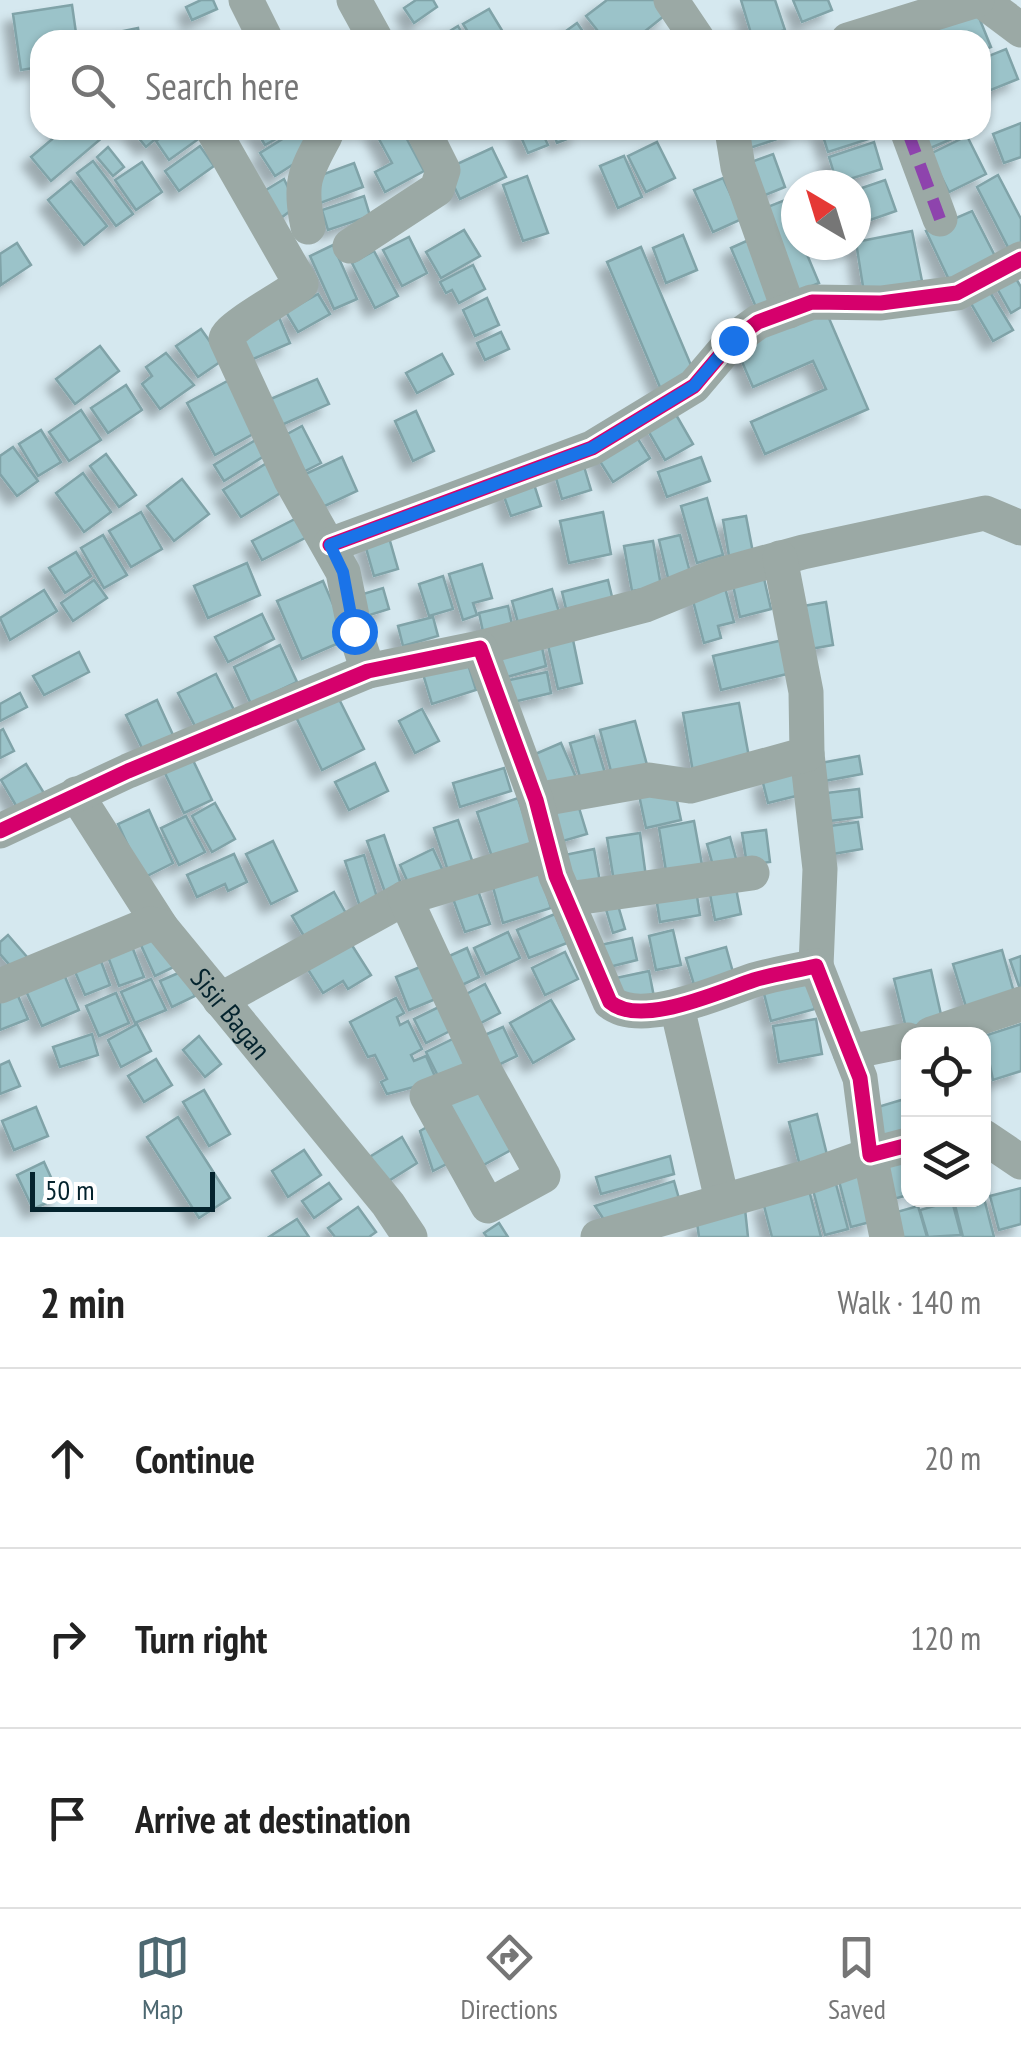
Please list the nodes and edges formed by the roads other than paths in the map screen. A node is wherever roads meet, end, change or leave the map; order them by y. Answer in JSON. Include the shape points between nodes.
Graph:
{"nodes":[{"id":1,"x":246,"y":0,"type":"edge"},
{"id":2,"x":354,"y":0,"type":"edge"},
{"id":3,"x":670,"y":0,"type":"edge"},
{"id":4,"x":979,"y":0,"type":"edge"},
{"id":5,"x":261,"y":30,"type":"edge"},
{"id":6,"x":370,"y":30,"type":"edge"},
{"id":7,"x":691,"y":30,"type":"edge"},
{"id":8,"x":888,"y":30,"type":"edge"},
{"id":9,"x":1021,"y":30,"type":"edge"},
{"id":10,"x":220,"y":140,"type":"edge"},
{"id":11,"x":324,"y":140,"type":"edge"},
{"id":12,"x":427,"y":140,"type":"edge"},
{"id":13,"x":734,"y":140,"type":"edge"},
{"id":14,"x":911,"y":140,"type":"edge"},
{"id":15,"x":940,"y":219,"type":"dead end"},
{"id":16,"x":308,"y":227,"type":"dead end"},
{"id":17,"x":350,"y":246,"type":"dead end"},
{"id":18,"x":1021,"y":259,"type":"edge"},
{"id":19,"x":789,"y":310,"type":"junction"},
{"id":20,"x":1021,"y":528,"type":"edge"},
{"id":21,"x":330,"y":545,"type":"junction"},
{"id":22,"x":780,"y":558,"type":"junction"},
{"id":23,"x":480,"y":648,"type":"junction"},
{"id":24,"x":368,"y":671,"type":"junction"},
{"id":25,"x":807,"y":754,"type":"junction"},
{"id":26,"x":76,"y":794,"type":"junction"},
{"id":27,"x":536,"y":800,"type":"junction"},
{"id":28,"x":0,"y":831,"type":"edge"},
{"id":29,"x":550,"y":854,"type":"junction"},
{"id":30,"x":752,"y":874,"type":"dead end"},
{"id":31,"x":405,"y":898,"type":"junction"},
{"id":32,"x":568,"y":898,"type":"junction"},
{"id":33,"x":162,"y":927,"type":"junction"},
{"id":34,"x":816,"y":966,"type":"junction"},
{"id":35,"x":0,"y":986,"type":"edge"},
{"id":36,"x":220,"y":1000,"type":"junction"},
{"id":37,"x":1021,"y":1004,"type":"edge"},
{"id":38,"x":677,"y":1007,"type":"junction"},
{"id":39,"x":952,"y":1027,"type":"edge"},
{"id":40,"x":901,"y":1041,"type":"edge"},
{"id":41,"x":850,"y":1052,"type":"junction"},
{"id":42,"x":486,"y":1073,"type":"dead end"},
{"id":43,"x":991,"y":1142,"type":"edge"},
{"id":44,"x":901,"y":1147,"type":"edge"},
{"id":45,"x":870,"y":1154,"type":"junction"},
{"id":46,"x":1021,"y":1162,"type":"edge"},
{"id":47,"x":722,"y":1200,"type":"junction"},
{"id":48,"x":410,"y":1237,"type":"edge"},
{"id":49,"x":598,"y":1237,"type":"edge"},
{"id":50,"x":887,"y":1237,"type":"edge"}],
"edges":[{"from":1,"to":5,"type":"street"},
{"from":2,"to":6,"type":"street"},
{"from":3,"to":7,"type":"street"},
{"from":4,"to":8,"type":"street"},
{"from":4,"to":9,"type":"street"},
{"from":10,"to":21,"type":"street","via":[[300,284],[268,310],[236,324],[226,339],[291,480]]},
{"from":11,"to":16,"type":"street","via":[[301,191]]},
{"from":12,"to":17,"type":"street","via":[[443,170],[436,190]]},
{"from":13,"to":19,"type":"street"},
{"from":14,"to":15,"type":"street"},
{"from":18,"to":19,"type":"street","via":[[958,293],[880,303],[812,302]]},
{"from":19,"to":21,"type":"street","via":[[758,322],[694,386],[592,448]]},
{"from":20,"to":22,"type":"street","via":[[984,514]]},
{"from":21,"to":24,"type":"street"},
{"from":22,"to":23,"type":"street","via":[[645,605]]},
{"from":22,"to":25,"type":"street","via":[[806,692]]},
{"from":23,"to":24,"type":"street"},
{"from":23,"to":27,"type":"street"},
{"from":24,"to":26,"type":"street"},
{"from":25,"to":27,"type":"street","via":[[690,786],[649,780]]},
{"from":25,"to":34,"type":"street","via":[[820,868]]},
{"from":26,"to":28,"type":"street"},
{"from":26,"to":33,"type":"street","name":"Sisir Bagan"},
{"from":27,"to":29,"type":"street"},
{"from":29,"to":31,"type":"street"},
{"from":29,"to":32,"type":"street"},
{"from":30,"to":32,"type":"street"},
{"from":31,"to":36,"type":"street"},
{"from":31,"to":42,"type":"street"},
{"from":32,"to":38,"type":"street","via":[[610,1002],[629,1010]]},
{"from":33,"to":35,"type":"street","via":[[150,924]]},
{"from":33,"to":36,"type":"street","name":"Sisir Bagan"},
{"from":34,"to":38,"type":"street"},
{"from":34,"to":41,"type":"street"},
{"from":36,"to":48,"type":"street","name":"Sisir Bagan"},
{"from":37,"to":39,"type":"street"},
{"from":38,"to":47,"type":"street"},
{"from":40,"to":41,"type":"street"},
{"from":41,"to":45,"type":"street"},
{"from":43,"to":46,"type":"street"},
{"from":44,"to":45,"type":"street"},
{"from":45,"to":47,"type":"street"},
{"from":45,"to":50,"type":"street"},
{"from":47,"to":49,"type":"street"}]}
